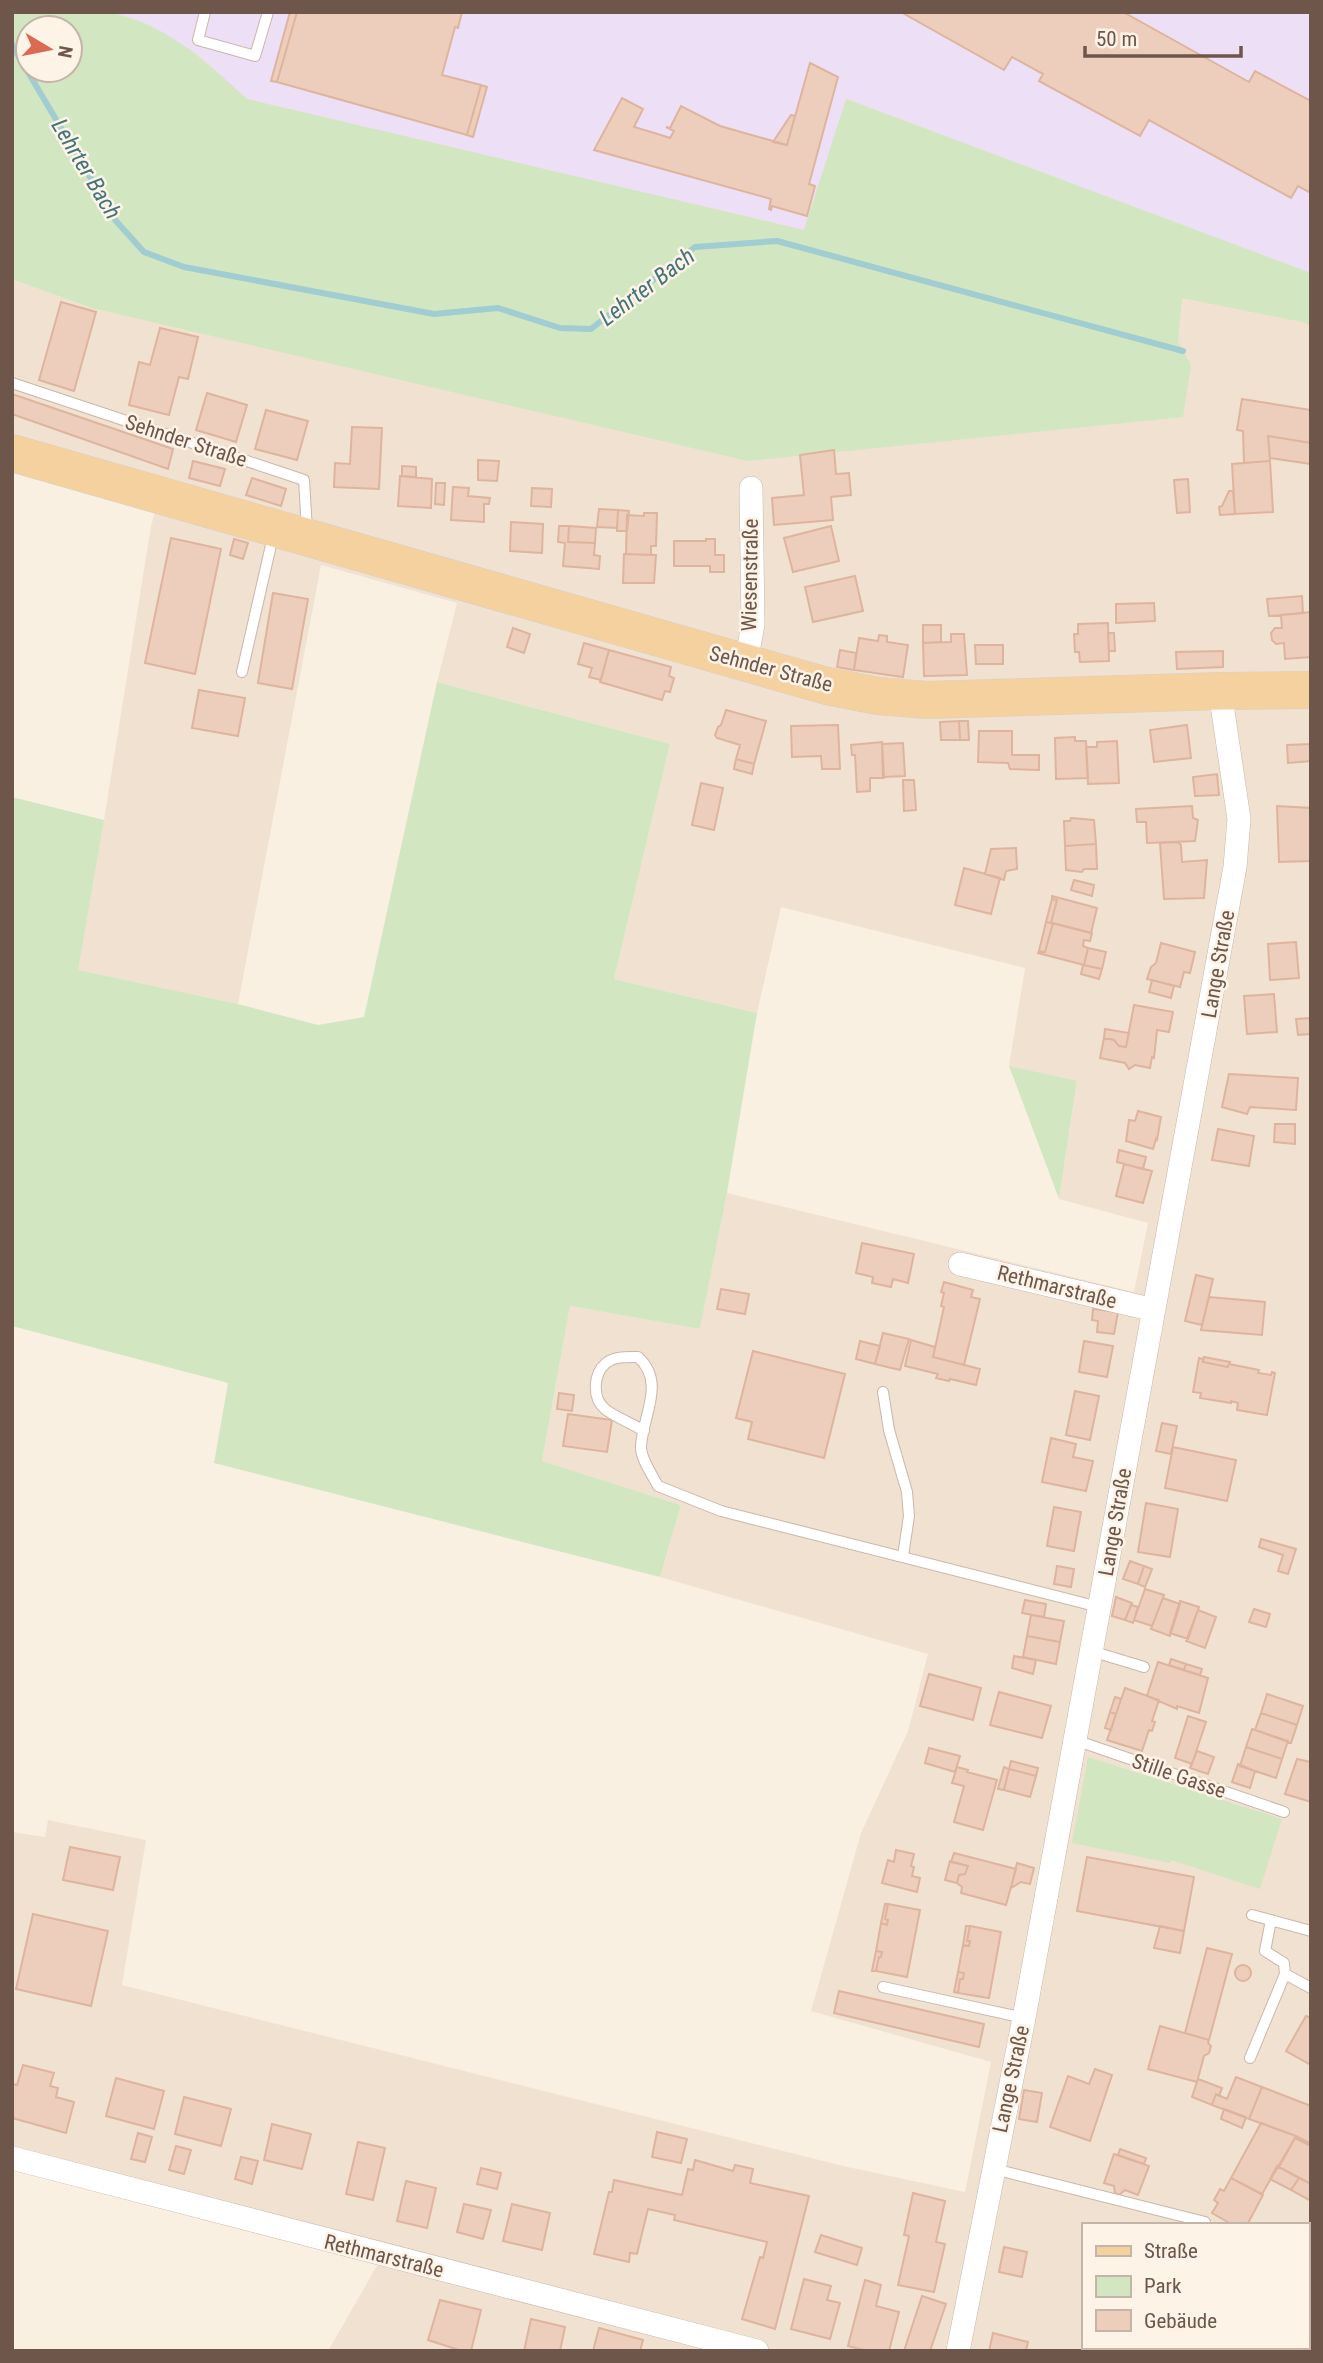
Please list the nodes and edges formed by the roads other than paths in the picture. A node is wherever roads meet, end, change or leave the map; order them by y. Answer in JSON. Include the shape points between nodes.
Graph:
{"nodes":[{"id":1,"x":205,"y":12,"type":"edge"},
{"id":2,"x":268,"y":12,"type":"edge"},
{"id":3,"x":12,"y":383,"type":"edge"},
{"id":4,"x":12,"y":453,"type":"edge"},
{"id":5,"x":751,"y":488,"type":"dead end"},
{"id":6,"x":291,"y":534,"type":"junction"},
{"id":7,"x":746,"y":663,"type":"junction"},
{"id":8,"x":242,"y":672,"type":"dead end"},
{"id":9,"x":1311,"y":690,"type":"edge"},
{"id":10,"x":1235,"y":691,"type":"junction"},
{"id":11,"x":1311,"y":699,"type":"edge"},
{"id":12,"x":960,"y":1264,"type":"dead end"},
{"id":13,"x":1154,"y":1310,"type":"junction"},
{"id":14,"x":883,"y":1392,"type":"dead end"},
{"id":15,"x":644,"y":1431,"type":"junction"},
{"id":16,"x":903,"y":1556,"type":"junction"},
{"id":17,"x":1099,"y":1607,"type":"junction"},
{"id":18,"x":1091,"y":1651,"type":"junction"},
{"id":19,"x":1143,"y":1667,"type":"dead end"},
{"id":20,"x":1075,"y":1740,"type":"junction"},
{"id":21,"x":1283,"y":1812,"type":"dead end"},
{"id":22,"x":1252,"y":1915,"type":"dead end"},
{"id":23,"x":1271,"y":1920,"type":"junction"},
{"id":24,"x":1311,"y":1931,"type":"edge"},
{"id":25,"x":1284,"y":1974,"type":"junction"},
{"id":26,"x":883,"y":1987,"type":"dead end"},
{"id":27,"x":1311,"y":1988,"type":"edge"},
{"id":28,"x":1024,"y":2018,"type":"junction"},
{"id":29,"x":1250,"y":2058,"type":"dead end"},
{"id":30,"x":12,"y":2158,"type":"edge"},
{"id":31,"x":993,"y":2168,"type":"junction"},
{"id":32,"x":1205,"y":2222,"type":"dead end"},
{"id":33,"x":757,"y":2351,"type":"edge"},
{"id":34,"x":958,"y":2351,"type":"edge"}],
"edges":[{"from":1,"to":2,"type":"lane","via":[[198,40],[255,56]]},
{"from":3,"to":6,"type":"lane","name":"Sehnder Straße","via":[[304,480]]},
{"from":4,"to":6,"type":"main road","name":"Sehnder Straße"},
{"from":5,"to":7,"type":"street","name":"Wiesenstraße","via":[[753,624]]},
{"from":6,"to":7,"type":"main road","name":"Sehnder Straße"},
{"from":6,"to":8,"type":"lane"},
{"from":7,"to":10,"type":"main road","name":"Sehnder Straße","via":[[827,686],[927,700]]},
{"from":9,"to":10,"type":"main road","name":"Sehnder Straße"},
{"from":10,"to":11,"type":"main road","name":"Sehnder Straße","via":[[1279,692]]},
{"from":10,"to":13,"type":"street","name":"Lange Straße","via":[[1238,842]]},
{"from":12,"to":13,"type":"street","name":"Rethmarstraße"},
{"from":13,"to":17,"type":"street","name":"Lange Straße"},
{"from":14,"to":16,"type":"lane","via":[[907,1492]]},
{"from":15,"to":15,"type":"lane","via":[[653,1385],[650,1371],[638,1357],[606,1362],[595,1385],[597,1397],[604,1408]]},
{"from":15,"to":16,"type":"lane","via":[[640,1449],[658,1486],[721,1511]]},
{"from":16,"to":17,"type":"lane"},
{"from":17,"to":18,"type":"street","name":"Lange Straße"},
{"from":18,"to":19,"type":"lane"},
{"from":18,"to":20,"type":"street","name":"Lange Straße"},
{"from":20,"to":21,"type":"lane","name":"Stille Gasse"},
{"from":20,"to":28,"type":"street","name":"Lange Straße"},
{"from":22,"to":23,"type":"lane"},
{"from":23,"to":24,"type":"lane"},
{"from":23,"to":25,"type":"lane","via":[[1265,1951],[1284,1963]]},
{"from":25,"to":27,"type":"lane"},
{"from":25,"to":29,"type":"lane"},
{"from":26,"to":28,"type":"lane"},
{"from":28,"to":31,"type":"street","name":"Lange Straße"},
{"from":30,"to":33,"type":"street","name":"Rethmarstraße"},
{"from":31,"to":32,"type":"lane"},
{"from":31,"to":34,"type":"street","name":"Lange Straße"}]}
